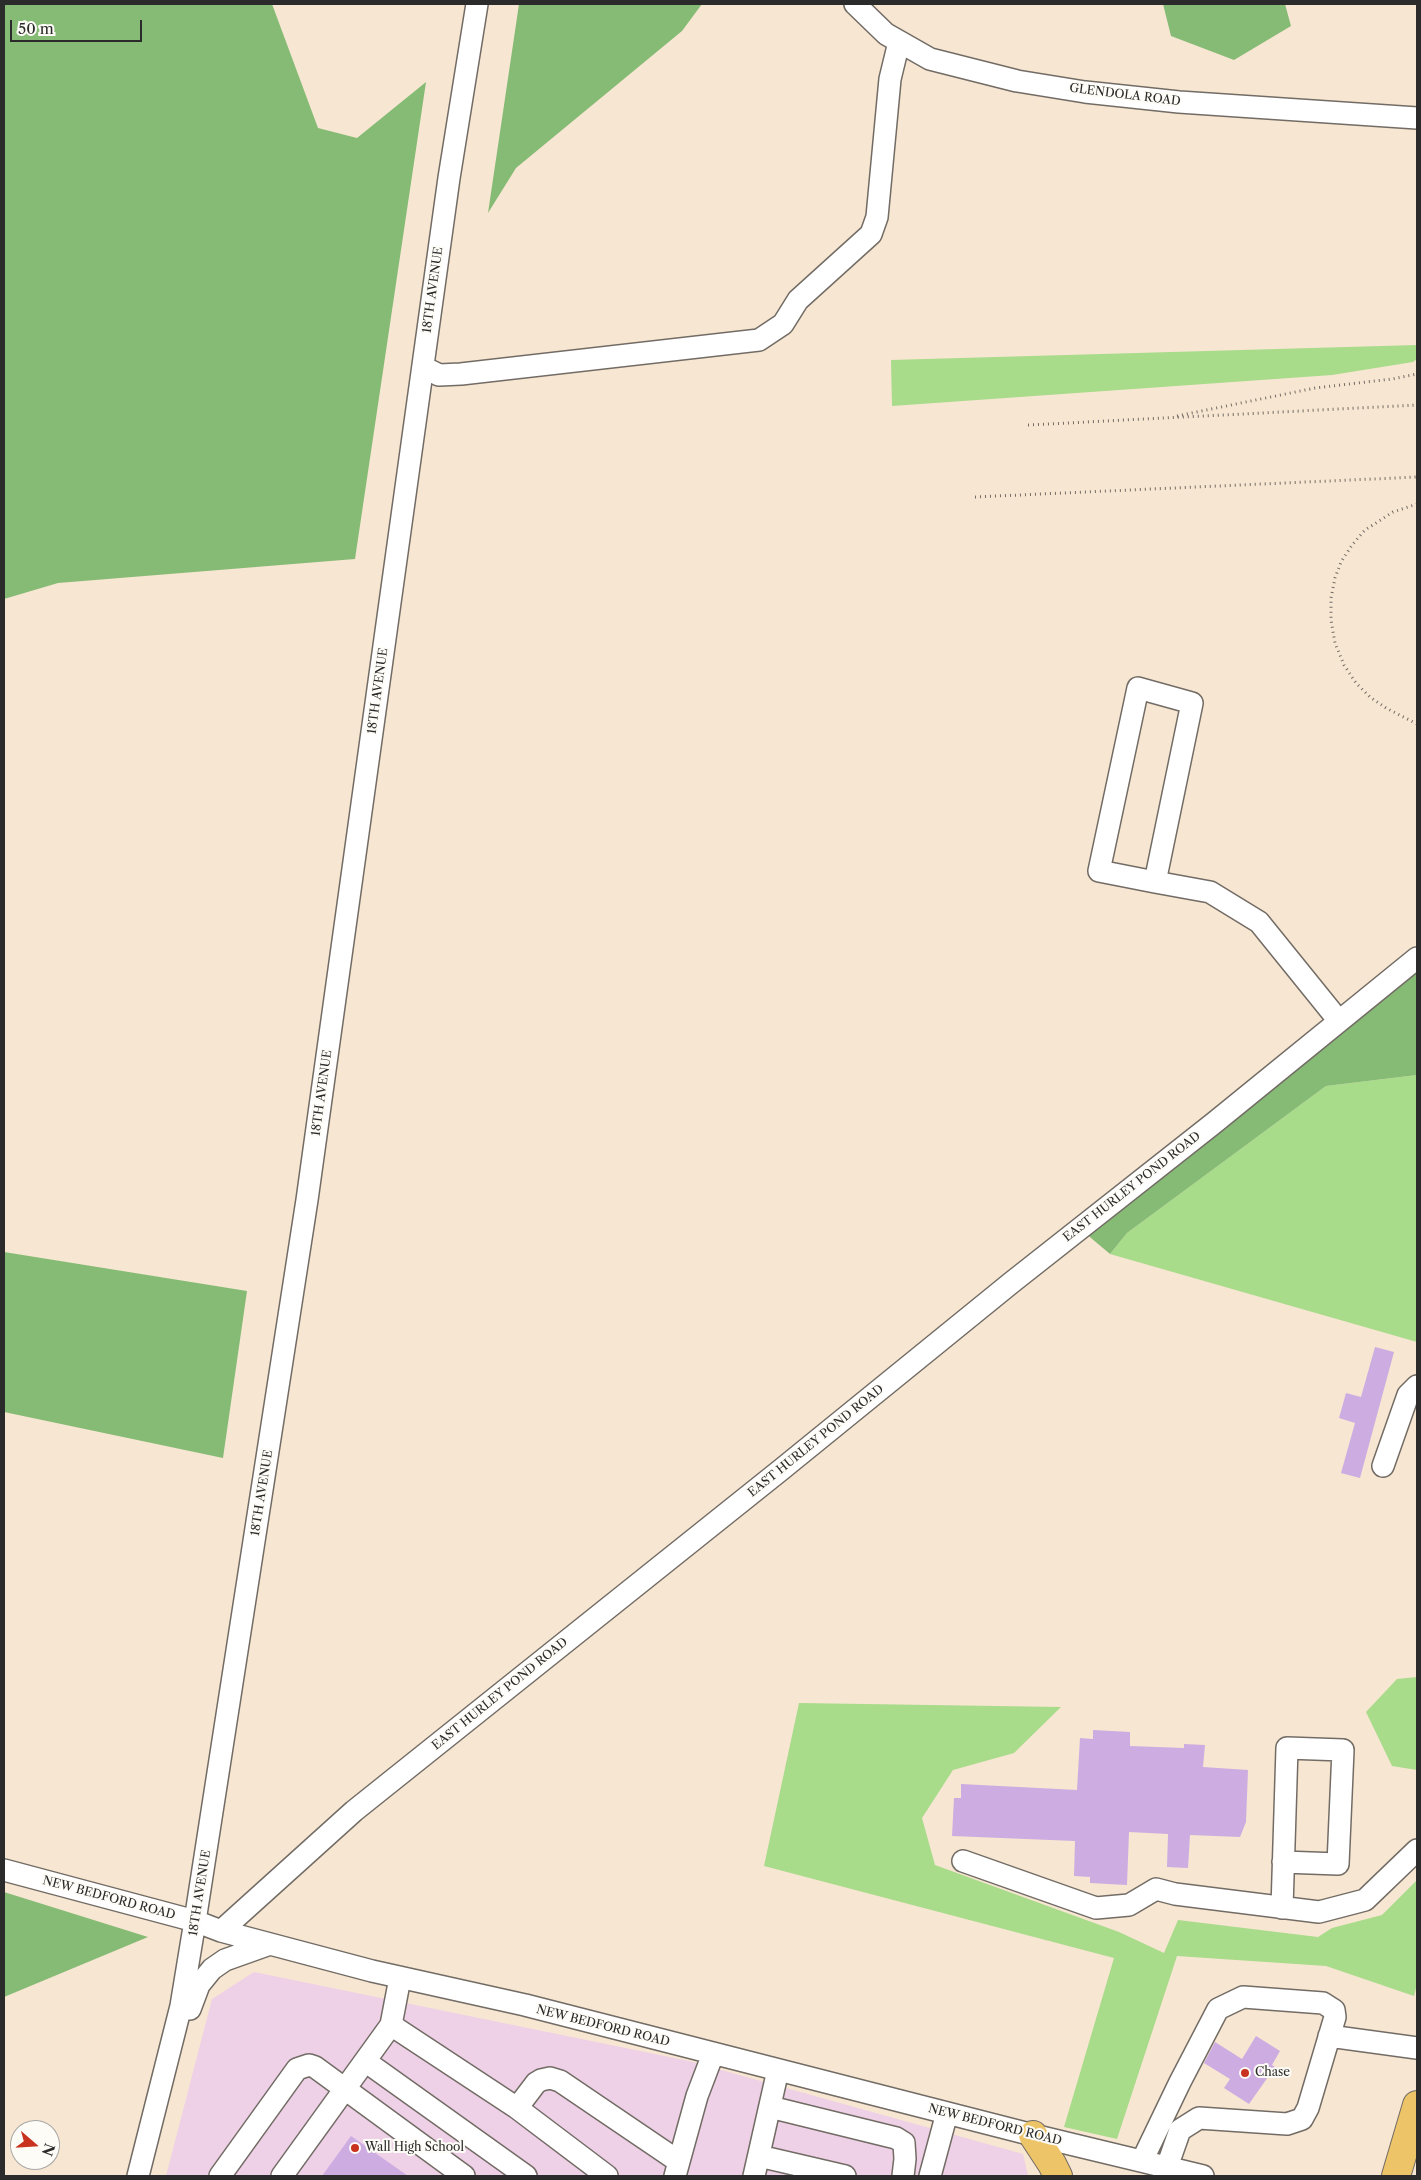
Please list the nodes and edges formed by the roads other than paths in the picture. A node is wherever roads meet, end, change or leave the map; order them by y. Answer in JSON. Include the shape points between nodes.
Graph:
{"nodes":[{"id":1,"x":477,"y":4,"type":"edge"},
{"id":2,"x":855,"y":4,"type":"edge"},
{"id":3,"x":899,"y":42,"type":"junction"},
{"id":4,"x":1417,"y":118,"type":"edge"},
{"id":5,"x":423,"y":367,"type":"junction"},
{"id":6,"x":1155,"y":882,"type":"junction"},
{"id":7,"x":1417,"y":958,"type":"edge"},
{"id":8,"x":1339,"y":1021,"type":"junction"},
{"id":9,"x":1417,"y":1386,"type":"edge"},
{"id":10,"x":1384,"y":1466,"type":"dead end"},
{"id":11,"x":1417,"y":1850,"type":"edge"},
{"id":12,"x":963,"y":1861,"type":"dead end"},
{"id":13,"x":1283,"y":1862,"type":"junction"},
{"id":14,"x":4,"y":1870,"type":"edge"},
{"id":15,"x":1282,"y":1908,"type":"junction"},
{"id":16,"x":195,"y":1921,"type":"junction"},
{"id":17,"x":221,"y":1931,"type":"junction"},
{"id":18,"x":270,"y":1944,"type":"junction"},
{"id":19,"x":400,"y":1978,"type":"junction"},
{"id":20,"x":391,"y":2025,"type":"junction"},
{"id":21,"x":1329,"y":2036,"type":"junction"},
{"id":22,"x":1417,"y":2048,"type":"edge"},
{"id":23,"x":713,"y":2054,"type":"junction"},
{"id":24,"x":365,"y":2061,"type":"junction"},
{"id":25,"x":778,"y":2070,"type":"junction"},
{"id":26,"x":163,"y":2082,"type":"junction"},
{"id":27,"x":345,"y":2089,"type":"junction"},
{"id":28,"x":1417,"y":2105,"type":"edge"},
{"id":29,"x":770,"y":2107,"type":"junction"},
{"id":30,"x":517,"y":2108,"type":"junction"},
{"id":31,"x":947,"y":2113,"type":"junction"},
{"id":32,"x":1033,"y":2135,"type":"junction"},
{"id":33,"x":1142,"y":2161,"type":"junction"},
{"id":34,"x":757,"y":2166,"type":"edge"},
{"id":35,"x":1167,"y":2168,"type":"junction"},
{"id":36,"x":676,"y":2169,"type":"edge"},
{"id":37,"x":144,"y":2171,"type":"edge"},
{"id":38,"x":220,"y":2176,"type":"edge"},
{"id":39,"x":282,"y":2176,"type":"edge"},
{"id":40,"x":464,"y":2176,"type":"edge"},
{"id":41,"x":526,"y":2176,"type":"edge"},
{"id":42,"x":607,"y":2176,"type":"edge"},
{"id":43,"x":845,"y":2176,"type":"edge"},
{"id":44,"x":902,"y":2176,"type":"edge"},
{"id":45,"x":930,"y":2176,"type":"edge"},
{"id":46,"x":1058,"y":2176,"type":"edge"},
{"id":47,"x":1203,"y":2176,"type":"edge"},
{"id":48,"x":1396,"y":2176,"type":"edge"}],
"edges":[{"from":1,"to":5,"type":"street","name":"18TH AVENUE"},
{"from":2,"to":3,"type":"street","name":"GLENDOLA ROAD","via":[[865,16]]},
{"from":3,"to":4,"type":"street","name":"GLENDOLA ROAD","via":[[930,60],[1085,92],[1180,102]]},
{"from":3,"to":5,"type":"street","via":[[890,79],[877,217],[871,234],[798,300],[783,324],[759,340],[461,374],[439,375]]},
{"from":5,"to":16,"type":"street","name":"18TH AVENUE","via":[[307,1200]]},
{"from":6,"to":6,"type":"street","via":[[1192,703],[1138,688],[1099,871]]},
{"from":6,"to":8,"type":"street","via":[[1210,892],[1259,922]]},
{"from":7,"to":8,"type":"street","name":"EAST HURLEY POND ROAD"},
{"from":8,"to":17,"type":"street","name":"EAST HURLEY POND ROAD","via":[[354,1811]]},
{"from":9,"to":10,"type":"street","via":[[1408,1395]]},
{"from":11,"to":15,"type":"street","via":[[1364,1900],[1319,1912]]},
{"from":12,"to":15,"type":"street","via":[[1096,1908],[1129,1905],[1156,1889]]},
{"from":13,"to":13,"type":"street","via":[[1287,1748],[1343,1750],[1338,1864]]},
{"from":13,"to":15,"type":"street"},
{"from":14,"to":16,"type":"street","name":"NEW BEDFORD ROAD"},
{"from":16,"to":17,"type":"street","name":"NEW BEDFORD ROAD"},
{"from":16,"to":26,"type":"street","name":"18TH AVENUE","via":[[182,2006]]},
{"from":17,"to":18,"type":"street","name":"NEW BEDFORD ROAD"},
{"from":18,"to":19,"type":"street","name":"NEW BEDFORD ROAD"},
{"from":18,"to":26,"type":"street","via":[[225,1960],[212,1969],[199,1985]]},
{"from":19,"to":20,"type":"street"},
{"from":19,"to":23,"type":"street","name":"NEW BEDFORD ROAD"},
{"from":20,"to":24,"type":"street"},
{"from":20,"to":30,"type":"street"},
{"from":21,"to":22,"type":"street"},
{"from":21,"to":33,"type":"street","via":[[1334,2010],[1324,2003],[1243,1997],[1218,2009]]},
{"from":21,"to":35,"type":"street","via":[[1302,2120],[1287,2124],[1199,2118],[1180,2130]]},
{"from":23,"to":25,"type":"street","name":"NEW BEDFORD ROAD"},
{"from":23,"to":36,"type":"street"},
{"from":24,"to":27,"type":"street"},
{"from":24,"to":41,"type":"street"},
{"from":25,"to":29,"type":"street"},
{"from":25,"to":31,"type":"street","name":"NEW BEDFORD ROAD"},
{"from":26,"to":37,"type":"street","name":"18TH AVENUE"},
{"from":27,"to":38,"type":"street","via":[[315,2067],[297,2069]]},
{"from":27,"to":39,"type":"street"},
{"from":27,"to":40,"type":"street"},
{"from":28,"to":48,"type":"highway"},
{"from":29,"to":34,"type":"street"},
{"from":29,"to":44,"type":"street","via":[[904,2142]]},
{"from":30,"to":36,"type":"street","via":[[536,2083],[550,2078],[560,2081]]},
{"from":30,"to":42,"type":"street"},
{"from":31,"to":32,"type":"street","name":"NEW BEDFORD ROAD"},
{"from":31,"to":45,"type":"street"},
{"from":32,"to":33,"type":"street","name":"NEW BEDFORD ROAD"},
{"from":32,"to":46,"type":"highway"},
{"from":33,"to":35,"type":"street","name":"NEW BEDFORD ROAD"},
{"from":34,"to":43,"type":"street"},
{"from":35,"to":47,"type":"street","name":"NEW BEDFORD ROAD"}]}
